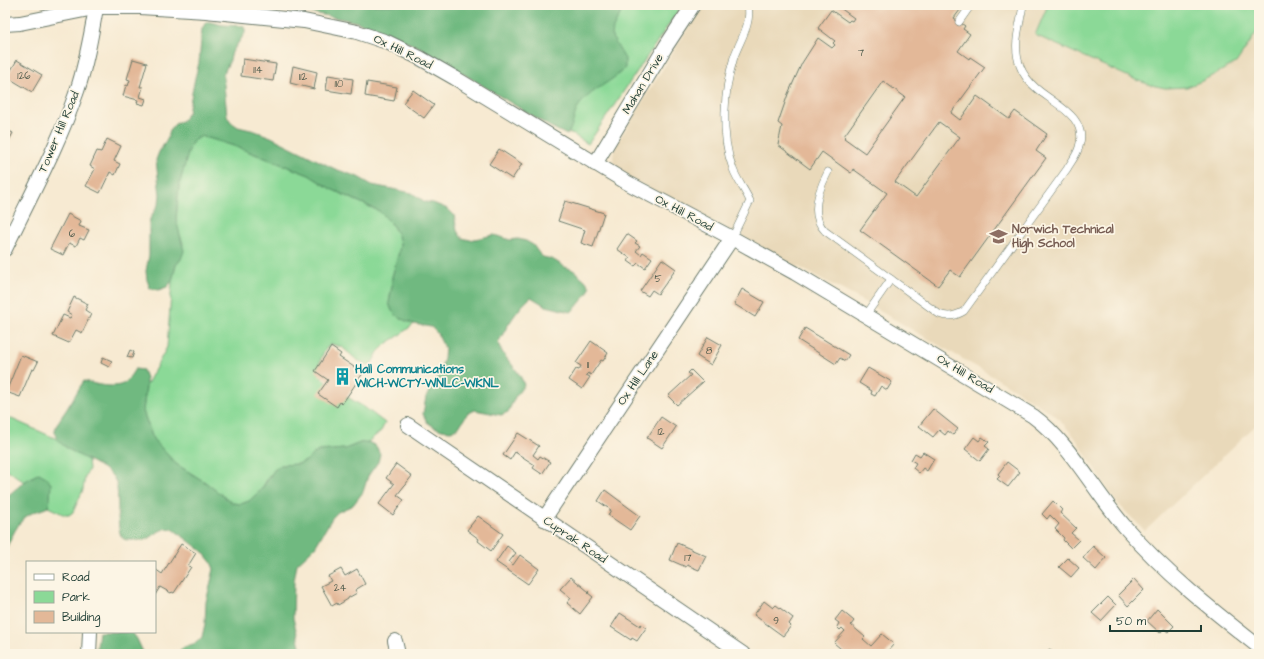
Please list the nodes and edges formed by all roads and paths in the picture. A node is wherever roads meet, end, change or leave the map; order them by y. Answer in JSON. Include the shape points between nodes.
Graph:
{"nodes":[{"id":1,"x":693,"y":5,"type":"edge"},
{"id":2,"x":748,"y":5,"type":"edge"},
{"id":3,"x":972,"y":5,"type":"edge"},
{"id":4,"x":1023,"y":5,"type":"edge"},
{"id":5,"x":96,"y":8,"type":"junction"},
{"id":6,"x":959,"y":22,"type":"dead end"},
{"id":7,"x":5,"y":24,"type":"edge"},
{"id":8,"x":595,"y":164,"type":"junction"},
{"id":9,"x":828,"y":172,"type":"dead end"},
{"id":10,"x":732,"y":238,"type":"junction"},
{"id":11,"x":5,"y":249,"type":"edge"},
{"id":12,"x":891,"y":279,"type":"junction"},
{"id":13,"x":866,"y":315,"type":"junction"},
{"id":14,"x":408,"y":425,"type":"dead end"},
{"id":15,"x":544,"y":519,"type":"junction"},
{"id":16,"x":90,"y":633,"type":"edge"},
{"id":17,"x":1259,"y":647,"type":"edge"},
{"id":18,"x":90,"y":654,"type":"edge"},
{"id":19,"x":743,"y":654,"type":"edge"}],
"edges":[{"from":1,"to":8,"type":"street","name":"Mahan Drive"},
{"from":2,"to":10,"type":"lane","via":[[748,23],[736,51],[728,83],[726,130],[731,163],[750,201]]},
{"from":3,"to":6,"type":"lane"},
{"from":4,"to":12,"type":"lane","via":[[1016,42],[1021,67],[1032,84],[1076,120],[1081,135],[1078,150],[964,311],[954,316],[942,315]]},
{"from":5,"to":7,"type":"street","name":"Ox Hill Road"},
{"from":5,"to":8,"type":"street","name":"Ox Hill Road","via":[[140,7],[229,13],[312,23],[370,36],[426,61]]},
{"from":5,"to":11,"type":"street","name":"Tower Hill Road","via":[[82,75],[72,105]]},
{"from":8,"to":10,"type":"street","name":"Ox Hill Road"},
{"from":9,"to":12,"type":"lane","via":[[821,186],[818,201],[820,225]]},
{"from":10,"to":13,"type":"street","name":"Ox Hill Road"},
{"from":10,"to":15,"type":"street","name":"Ox Hill Lane"},
{"from":12,"to":13,"type":"lane"},
{"from":13,"to":17,"type":"street","name":"Ox Hill Road","via":[[1040,421],[1069,452],[1110,509],[1137,540],[1188,590]]},
{"from":14,"to":15,"type":"street","name":"Cuprak Road"},
{"from":15,"to":19,"type":"street","name":"Cuprak Road"},
{"from":16,"to":18,"type":"street"}]}
